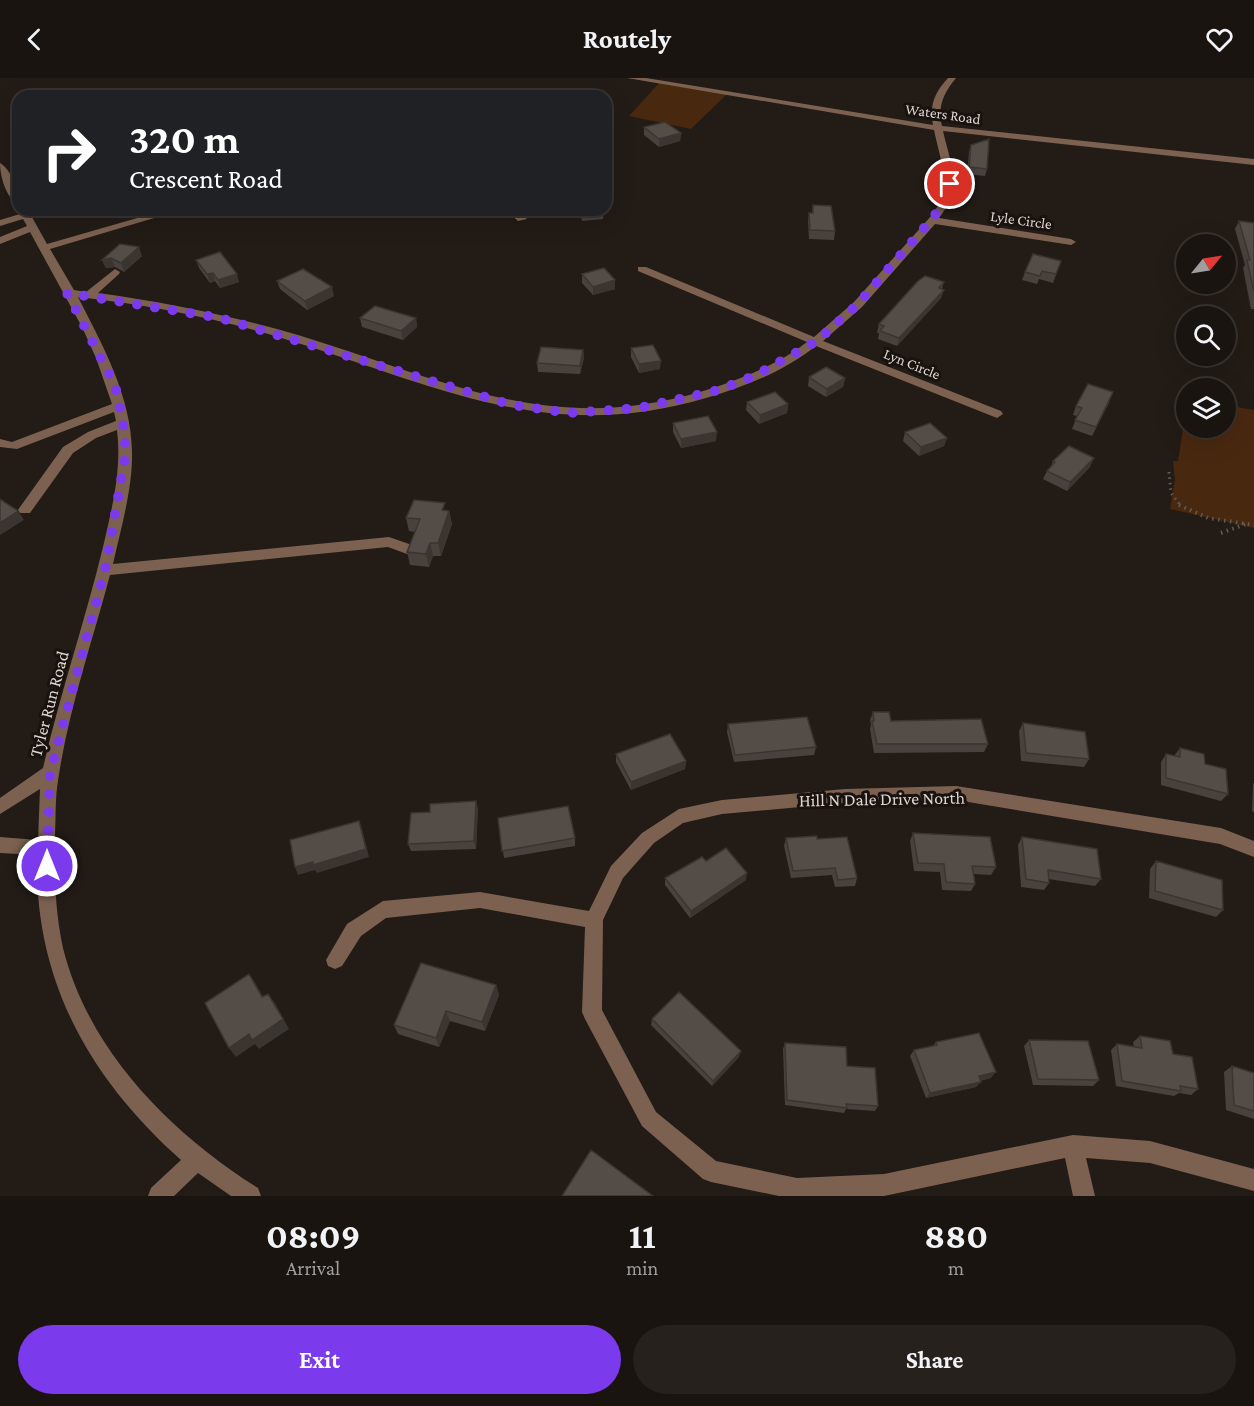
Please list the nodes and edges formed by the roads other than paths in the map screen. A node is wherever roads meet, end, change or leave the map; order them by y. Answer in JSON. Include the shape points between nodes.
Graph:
{"nodes":[{"id":1,"x":631,"y":78,"type":"edge"},
{"id":2,"x":952,"y":78,"type":"edge"},
{"id":3,"x":936,"y":128,"type":"junction"},
{"id":4,"x":1254,"y":162,"type":"edge"},
{"id":5,"x":0,"y":165,"type":"edge"},
{"id":6,"x":12,"y":193,"type":"edge"},
{"id":7,"x":12,"y":210,"type":"edge"},
{"id":8,"x":12,"y":216,"type":"edge"},
{"id":9,"x":24,"y":216,"type":"edge"},
{"id":10,"x":155,"y":216,"type":"edge"},
{"id":11,"x":519,"y":216,"type":"edge"},
{"id":12,"x":522,"y":219,"type":"dead end"},
{"id":13,"x":931,"y":220,"type":"junction"},
{"id":14,"x":0,"y":223,"type":"edge"},
{"id":15,"x":0,"y":241,"type":"edge"},
{"id":16,"x":1071,"y":242,"type":"dead end"},
{"id":17,"x":44,"y":248,"type":"junction"},
{"id":18,"x":642,"y":269,"type":"dead end"},
{"id":19,"x":115,"y":272,"type":"edge"},
{"id":20,"x":67,"y":293,"type":"junction"},
{"id":21,"x":89,"y":295,"type":"junction"},
{"id":22,"x":817,"y":341,"type":"junction"},
{"id":23,"x":120,"y":405,"type":"junction"},
{"id":24,"x":997,"y":414,"type":"dead end"},
{"id":25,"x":123,"y":423,"type":"junction"},
{"id":26,"x":0,"y":443,"type":"edge"},
{"id":27,"x":25,"y":510,"type":"dead end"},
{"id":28,"x":407,"y":549,"type":"edge"},
{"id":29,"x":105,"y":570,"type":"junction"},
{"id":30,"x":50,"y":773,"type":"junction"},
{"id":31,"x":0,"y":807,"type":"edge"},
{"id":32,"x":0,"y":845,"type":"edge"},
{"id":33,"x":46,"y":848,"type":"junction"},
{"id":34,"x":1254,"y":849,"type":"edge"},
{"id":35,"x":594,"y":920,"type":"junction"},
{"id":36,"x":335,"y":960,"type":"dead end"},
{"id":37,"x":1073,"y":1146,"type":"junction"},
{"id":38,"x":198,"y":1158,"type":"junction"},
{"id":39,"x":1254,"y":1180,"type":"edge"},
{"id":40,"x":159,"y":1196,"type":"edge"},
{"id":41,"x":250,"y":1196,"type":"edge"},
{"id":42,"x":1084,"y":1196,"type":"edge"}],
"edges":[{"from":1,"to":3,"type":"street","name":"Waters Road"},
{"from":2,"to":3,"type":"street","via":[[938,97]]},
{"from":3,"to":4,"type":"street","name":"Waters Road"},
{"from":3,"to":13,"type":"street","via":[[950,184],[947,199]]},
{"from":5,"to":6,"type":"street","name":"Tyler Run Road"},
{"from":7,"to":14,"type":"street"},
{"from":8,"to":15,"type":"street"},
{"from":9,"to":17,"type":"street","name":"Tyler Run Road"},
{"from":10,"to":17,"type":"street"},
{"from":11,"to":12,"type":"street"},
{"from":13,"to":16,"type":"street","name":"Lyle Circle"},
{"from":13,"to":22,"type":"street","via":[[857,305]]},
{"from":17,"to":20,"type":"street","name":"Tyler Run Road"},
{"from":18,"to":22,"type":"street","name":"Lyn Circle"},
{"from":19,"to":21,"type":"street"},
{"from":20,"to":21,"type":"street"},
{"from":20,"to":23,"type":"street","name":"Tyler Run Road","via":[[115,385]]},
{"from":21,"to":22,"type":"street","via":[[220,318],[474,396],[570,413],[639,408],[692,398],[756,375]]},
{"from":22,"to":24,"type":"street","name":"Lyn Circle"},
{"from":23,"to":25,"type":"street","name":"Tyler Run Road"},
{"from":23,"to":26,"type":"street","via":[[62,422],[13,446]]},
{"from":25,"to":27,"type":"street","via":[[68,450]]},
{"from":25,"to":29,"type":"street","name":"Tyler Run Road","via":[[126,453]]},
{"from":28,"to":29,"type":"street","via":[[389,542]]},
{"from":29,"to":30,"type":"street","name":"Tyler Run Road"},
{"from":30,"to":31,"type":"street"},
{"from":30,"to":33,"type":"street","name":"Tyler Run Road"},
{"from":32,"to":33,"type":"street"},
{"from":33,"to":38,"type":"street","name":"Tyler Run Road","via":[[48,902],[57,961],[80,1019],[117,1078],[164,1131]]},
{"from":34,"to":35,"type":"street","name":"Hill N Dale Drive North","via":[[1221,836],[956,793],[845,796],[722,807],[679,817],[648,838],[617,872]]},
{"from":35,"to":36,"type":"street","via":[[480,900],[383,910],[354,930]]},
{"from":35,"to":37,"type":"street","via":[[592,1012],[649,1119],[711,1171],[797,1188],[884,1185]]},
{"from":37,"to":39,"type":"street","via":[[1150,1152]]},
{"from":37,"to":42,"type":"street"},
{"from":38,"to":40,"type":"street"},
{"from":38,"to":41,"type":"street","name":"Tyler Run Road"}]}
